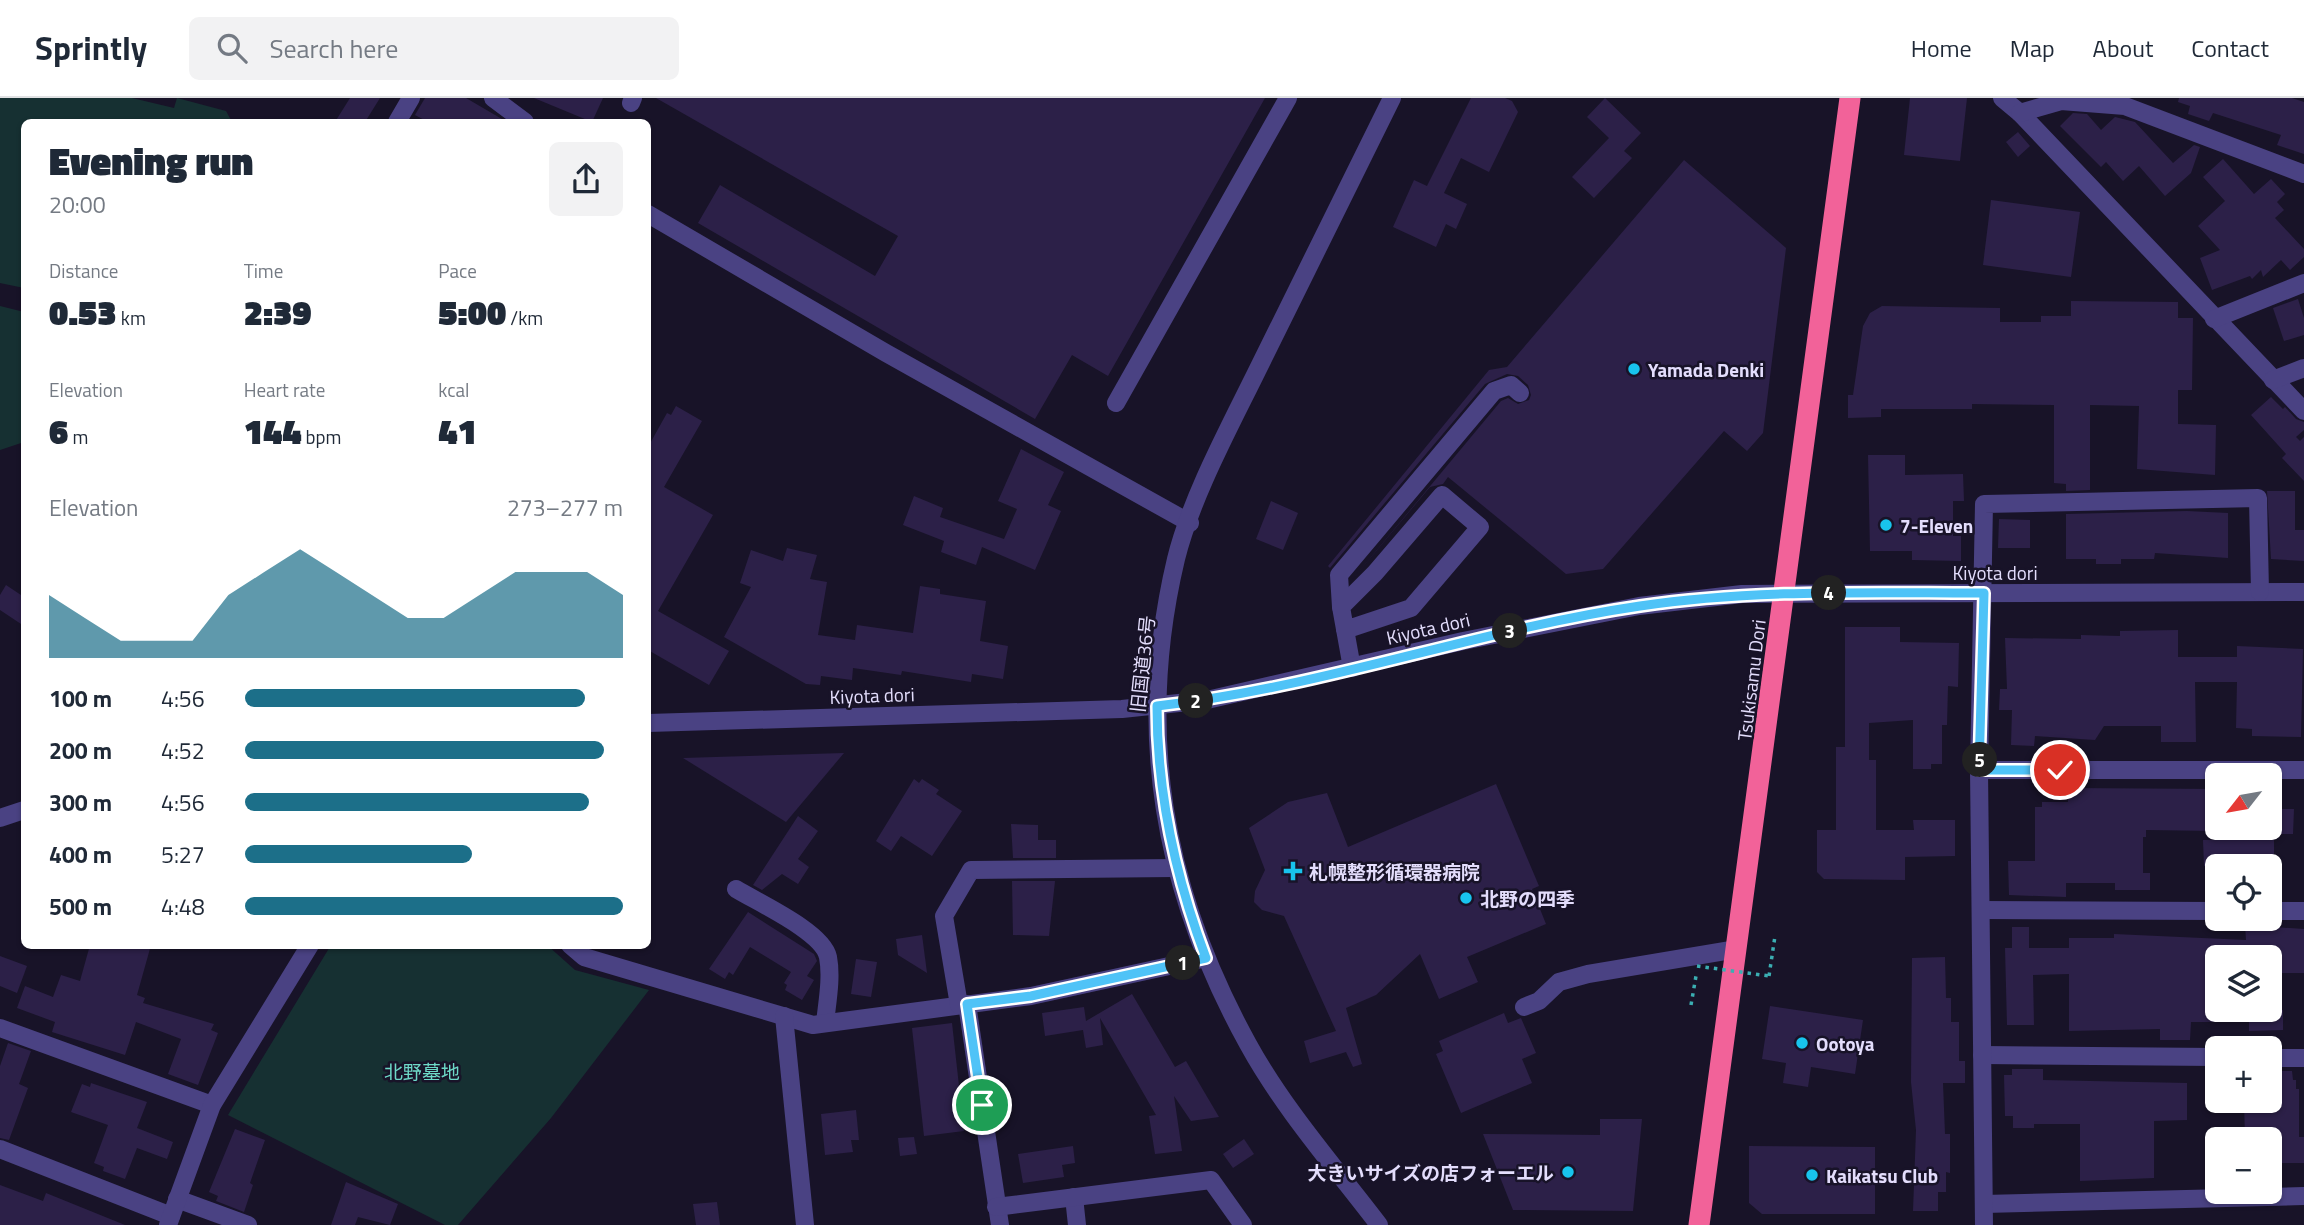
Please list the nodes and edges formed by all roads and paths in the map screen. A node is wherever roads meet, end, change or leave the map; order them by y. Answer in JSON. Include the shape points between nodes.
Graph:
{"nodes":[{"id":1,"x":411,"y":98,"type":"edge"},
{"id":2,"x":493,"y":98,"type":"edge"},
{"id":3,"x":1288,"y":98,"type":"edge"},
{"id":4,"x":1392,"y":98,"type":"edge"},
{"id":5,"x":1850,"y":98,"type":"edge"},
{"id":6,"x":2001,"y":98,"type":"edge"},
{"id":7,"x":2020,"y":113,"type":"junction"},
{"id":8,"x":399,"y":119,"type":"edge"},
{"id":9,"x":521,"y":119,"type":"edge"},
{"id":10,"x":2304,"y":174,"type":"edge"},
{"id":11,"x":651,"y":216,"type":"edge"},
{"id":12,"x":2304,"y":283,"type":"edge"},
{"id":13,"x":2214,"y":318,"type":"junction"},
{"id":14,"x":2304,"y":368,"type":"edge"},
{"id":15,"x":2273,"y":380,"type":"junction"},
{"id":16,"x":1520,"y":393,"type":"dead end"},
{"id":17,"x":1116,"y":403,"type":"dead end"},
{"id":18,"x":2304,"y":411,"type":"edge"},
{"id":19,"x":1190,"y":523,"type":"junction"},
{"id":20,"x":2260,"y":592,"type":"junction"},
{"id":21,"x":2304,"y":592,"type":"edge"},
{"id":22,"x":1784,"y":593,"type":"junction"},
{"id":23,"x":1984,"y":593,"type":"junction"},
{"id":24,"x":1341,"y":607,"type":"junction"},
{"id":25,"x":1345,"y":630,"type":"junction"},
{"id":26,"x":1352,"y":668,"type":"junction"},
{"id":27,"x":1157,"y":706,"type":"junction"},
{"id":28,"x":651,"y":723,"type":"edge"},
{"id":29,"x":1979,"y":770,"type":"junction"},
{"id":30,"x":2304,"y":770,"type":"edge"},
{"id":31,"x":21,"y":811,"type":"edge"},
{"id":32,"x":0,"y":818,"type":"edge"},
{"id":33,"x":1175,"y":868,"type":"junction"},
{"id":34,"x":736,"y":889,"type":"dead end"},
{"id":35,"x":1981,"y":910,"type":"junction"},
{"id":36,"x":2205,"y":911,"type":"edge"},
{"id":37,"x":2282,"y":911,"type":"edge"},
{"id":38,"x":2304,"y":911,"type":"edge"},
{"id":39,"x":1775,"y":936,"type":"dead end"},
{"id":40,"x":308,"y":949,"type":"edge"},
{"id":41,"x":575,"y":949,"type":"edge"},
{"id":42,"x":1737,"y":950,"type":"junction"},
{"id":43,"x":1206,"y":958,"type":"junction"},
{"id":44,"x":963,"y":1005,"type":"junction"},
{"id":45,"x":1691,"y":1005,"type":"dead end"},
{"id":46,"x":1524,"y":1007,"type":"dead end"},
{"id":47,"x":784,"y":1016,"type":"junction"},
{"id":48,"x":825,"y":1023,"type":"junction"},
{"id":49,"x":0,"y":1028,"type":"edge"},
{"id":50,"x":1982,"y":1055,"type":"junction"},
{"id":51,"x":2205,"y":1057,"type":"edge"},
{"id":52,"x":2282,"y":1058,"type":"edge"},
{"id":53,"x":2304,"y":1058,"type":"edge"},
{"id":54,"x":212,"y":1105,"type":"junction"},
{"id":55,"x":0,"y":1149,"type":"edge"},
{"id":56,"x":2304,"y":1196,"type":"edge"},
{"id":57,"x":1074,"y":1197,"type":"junction"},
{"id":58,"x":177,"y":1199,"type":"junction"},
{"id":59,"x":1984,"y":1204,"type":"junction"},
{"id":60,"x":996,"y":1207,"type":"junction"},
{"id":61,"x":169,"y":1221,"type":"edge"},
{"id":62,"x":248,"y":1225,"type":"edge"},
{"id":63,"x":805,"y":1225,"type":"edge"},
{"id":64,"x":1000,"y":1225,"type":"edge"},
{"id":65,"x":1077,"y":1225,"type":"edge"},
{"id":66,"x":1243,"y":1225,"type":"edge"},
{"id":67,"x":1378,"y":1225,"type":"edge"},
{"id":68,"x":1699,"y":1225,"type":"edge"},
{"id":69,"x":1984,"y":1225,"type":"edge"}],
"edges":[{"from":1,"to":8,"type":"street"},
{"from":2,"to":9,"type":"street"},
{"from":3,"to":17,"type":"street"},
{"from":4,"to":19,"type":"street","name":"旧国道36号","via":[[1212,464]]},
{"from":5,"to":22,"type":"highway","name":"Tsukisamu Dori"},
{"from":6,"to":7,"type":"street"},
{"from":7,"to":10,"type":"street","via":[[2061,101],[2124,106]]},
{"from":7,"to":13,"type":"street"},
{"from":11,"to":19,"type":"street","via":[[886,354]]},
{"from":12,"to":13,"type":"street"},
{"from":13,"to":15,"type":"street"},
{"from":14,"to":15,"type":"street"},
{"from":15,"to":18,"type":"street"},
{"from":16,"to":24,"type":"street","via":[[1511,385],[1494,391],[1339,575]]},
{"from":19,"to":27,"type":"street","name":"旧国道36号","via":[[1177,557],[1158,672]]},
{"from":20,"to":21,"type":"street","name":"Kiyota dori"},
{"from":20,"to":23,"type":"street","name":"Kiyota dori"},
{"from":20,"to":23,"type":"street","via":[[2258,498],[1984,503]]},
{"from":22,"to":23,"type":"street","name":"Kiyota dori"},
{"from":22,"to":26,"type":"street","name":"Kiyota dori","via":[[1639,606],[1463,640]]},
{"from":22,"to":42,"type":"highway","name":"Tsukisamu Dori"},
{"from":23,"to":29,"type":"street"},
{"from":24,"to":25,"type":"street"},
{"from":24,"to":25,"type":"street","via":[[1442,495],[1480,527],[1411,608]]},
{"from":25,"to":26,"type":"street"},
{"from":26,"to":27,"type":"street","name":"Kiyota dori","via":[[1207,700]]},
{"from":27,"to":28,"type":"street","name":"Kiyota dori"},
{"from":27,"to":33,"type":"street","name":"旧国道36号","via":[[1160,783]]},
{"from":29,"to":30,"type":"street"},
{"from":29,"to":35,"type":"street"},
{"from":31,"to":32,"type":"street"},
{"from":33,"to":43,"type":"street","name":"旧国道36号"},
{"from":33,"to":44,"type":"street","via":[[971,870],[944,916]]},
{"from":34,"to":48,"type":"street","via":[[814,936],[825,948],[829,965]]},
{"from":35,"to":36,"type":"street"},
{"from":35,"to":50,"type":"street"},
{"from":37,"to":38,"type":"street"},
{"from":39,"to":45,"type":"path","bridge":true,"via":[[1769,976],[1697,966]]},
{"from":40,"to":54,"type":"street"},
{"from":41,"to":47,"type":"street","via":[[584,957]]},
{"from":42,"to":46,"type":"street","via":[[1559,982],[1539,1001]]},
{"from":42,"to":68,"type":"highway","name":"Tsukisamu Dori"},
{"from":43,"to":44,"type":"street","via":[[1031,996]]},
{"from":43,"to":67,"type":"street","name":"旧国道36号","via":[[1238,1027],[1272,1083]]},
{"from":44,"to":48,"type":"street"},
{"from":44,"to":60,"type":"street"},
{"from":47,"to":48,"type":"street","via":[[813,1025]]},
{"from":47,"to":63,"type":"street"},
{"from":49,"to":54,"type":"street"},
{"from":50,"to":51,"type":"street"},
{"from":50,"to":59,"type":"street"},
{"from":52,"to":53,"type":"street"},
{"from":54,"to":58,"type":"street"},
{"from":55,"to":61,"type":"street"},
{"from":56,"to":59,"type":"street"},
{"from":57,"to":60,"type":"street"},
{"from":57,"to":65,"type":"street"},
{"from":57,"to":66,"type":"street","via":[[1211,1180]]},
{"from":58,"to":61,"type":"street"},
{"from":58,"to":62,"type":"street"},
{"from":59,"to":69,"type":"street"},
{"from":60,"to":64,"type":"street"}]}
